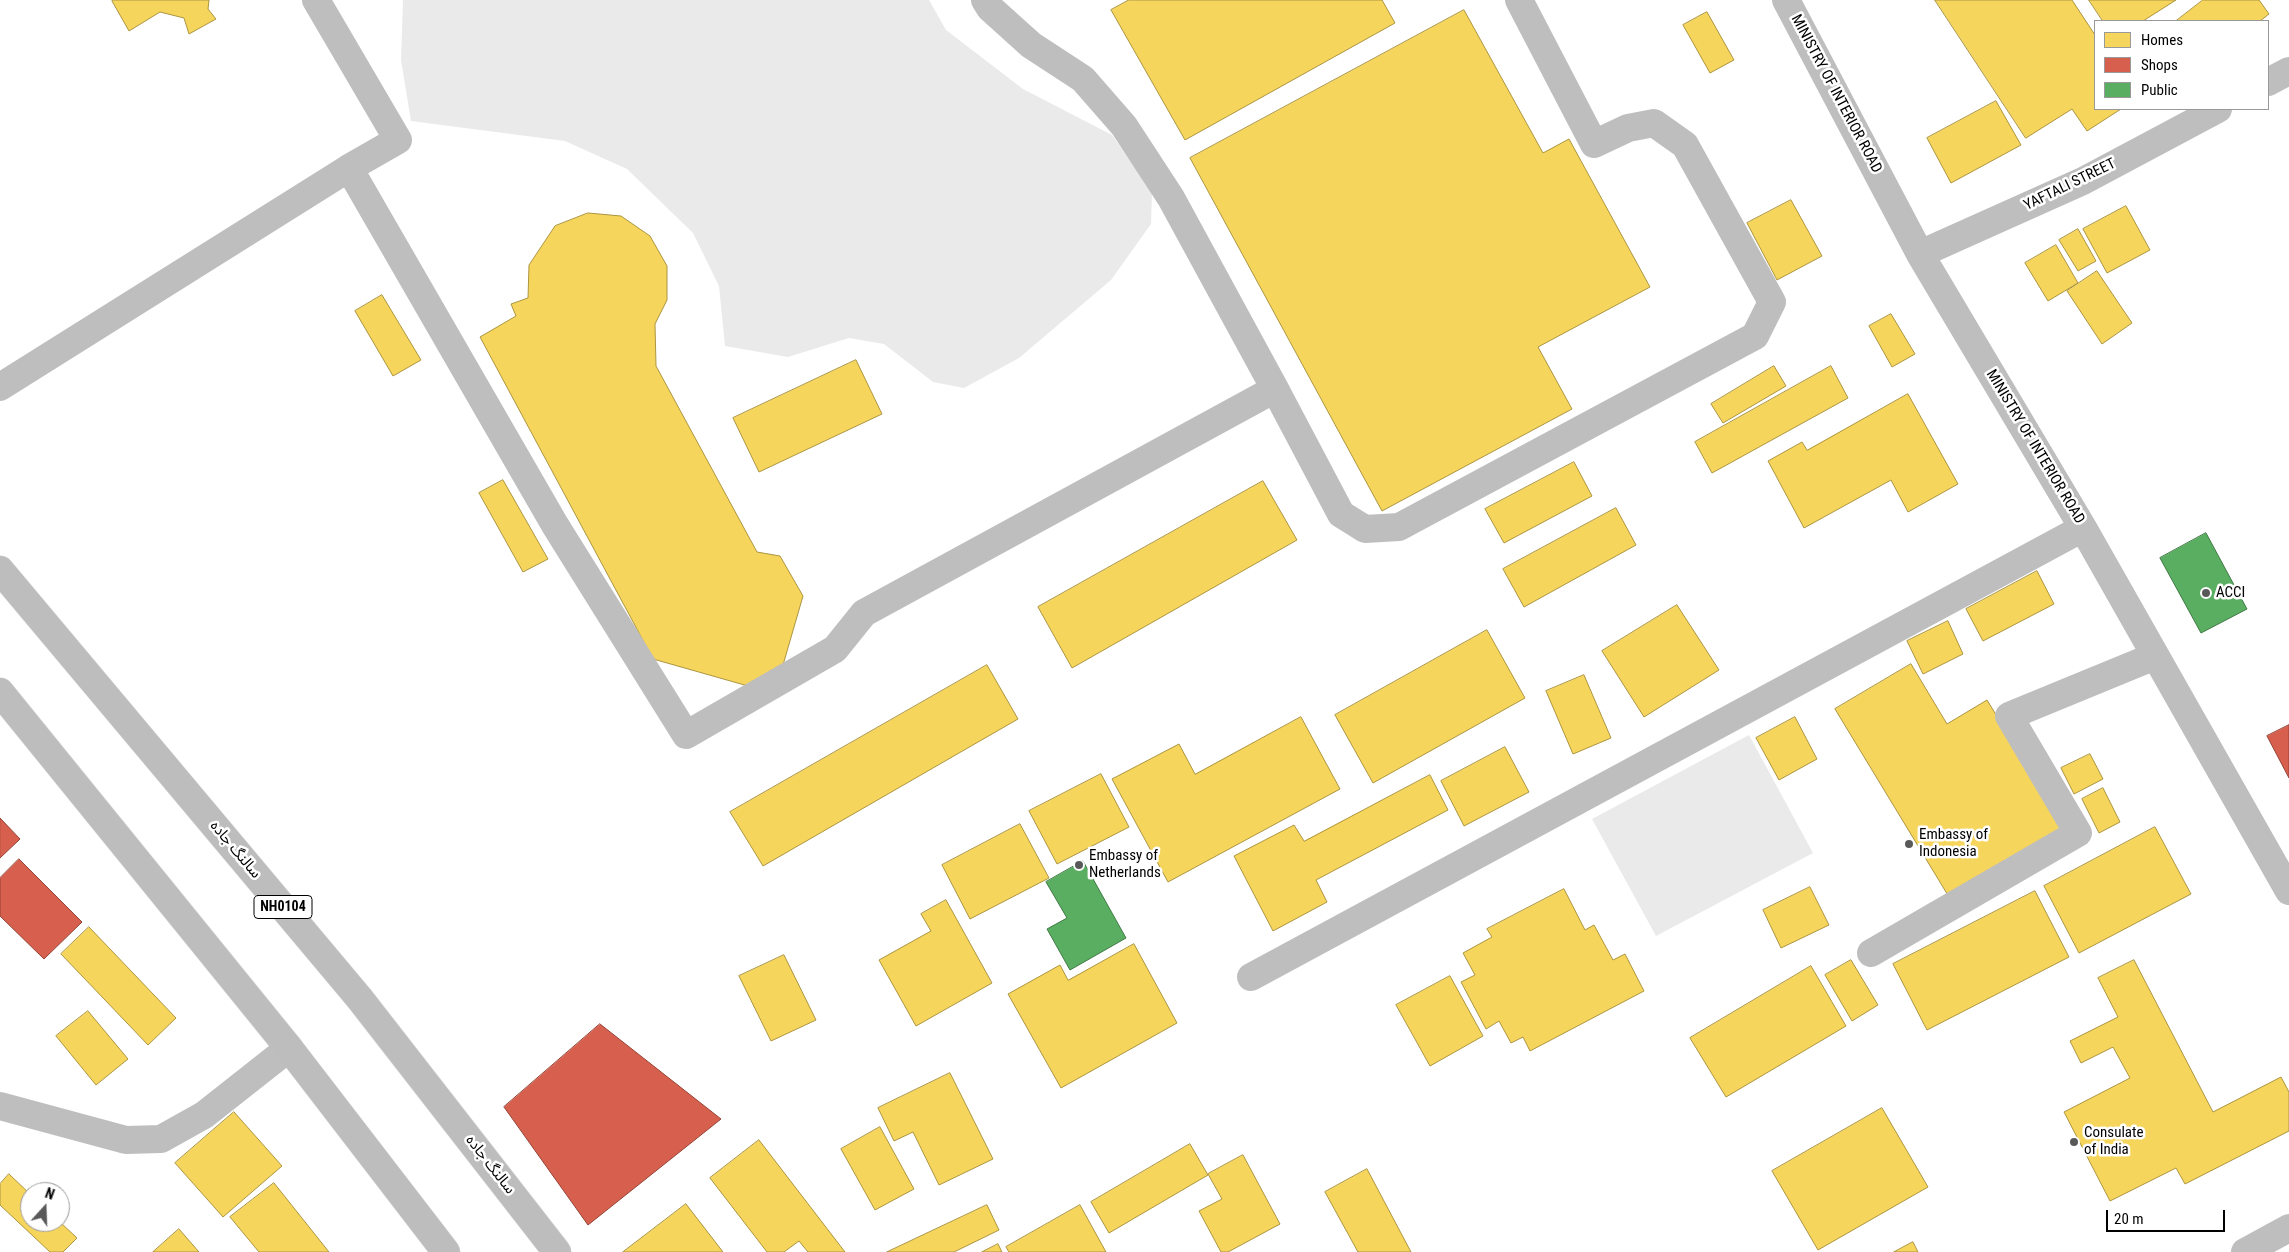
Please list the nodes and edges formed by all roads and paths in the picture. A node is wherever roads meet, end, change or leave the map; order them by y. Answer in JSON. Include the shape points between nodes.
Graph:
{"nodes":[{"id":1,"x":316,"y":0,"type":"edge"},
{"id":2,"x":986,"y":0,"type":"edge"},
{"id":3,"x":1519,"y":0,"type":"edge"},
{"id":4,"x":1786,"y":0,"type":"edge"},
{"id":5,"x":2289,"y":71,"type":"edge"},
{"id":6,"x":2269,"y":81,"type":"edge"},
{"id":7,"x":2216,"y":110,"type":"edge"},
{"id":8,"x":349,"y":168,"type":"junction"},
{"id":9,"x":1920,"y":254,"type":"junction"},
{"id":10,"x":0,"y":387,"type":"edge"},
{"id":11,"x":1275,"y":389,"type":"junction"},
{"id":12,"x":2083,"y":528,"type":"junction"},
{"id":13,"x":0,"y":570,"type":"edge"},
{"id":14,"x":2155,"y":656,"type":"junction"},
{"id":15,"x":0,"y":692,"type":"edge"},
{"id":16,"x":2289,"y":891,"type":"edge"},
{"id":17,"x":1871,"y":953,"type":"dead end"},
{"id":18,"x":1251,"y":977,"type":"dead end"},
{"id":19,"x":289,"y":1048,"type":"junction"},
{"id":20,"x":0,"y":1106,"type":"edge"},
{"id":21,"x":2289,"y":1228,"type":"edge"},
{"id":22,"x":446,"y":1252,"type":"edge"},
{"id":23,"x":558,"y":1252,"type":"edge"},
{"id":24,"x":2245,"y":1252,"type":"edge"}],
"edges":[{"from":1,"to":8,"type":"street","via":[[398,140]]},
{"from":2,"to":11,"type":"street","via":[[990,8],[1031,45],[1083,79],[1124,126],[1171,198]]},
{"from":3,"to":11,"type":"street","via":[[1594,144],[1628,128],[1654,123],[1685,145],[1772,302],[1754,336],[1399,527],[1365,529],[1341,514]]},
{"from":4,"to":9,"type":"street","name":"MINISTRY OF INTERIOR ROAD"},
{"from":5,"to":6,"type":"street"},
{"from":7,"to":9,"type":"street","name":"YAFTALI STREET","via":[[2083,181]]},
{"from":8,"to":10,"type":"street"},
{"from":8,"to":11,"type":"street","via":[[554,525],[686,735],[835,649],[864,613]]},
{"from":9,"to":12,"type":"street","name":"MINISTRY OF INTERIOR ROAD"},
{"from":12,"to":14,"type":"street","name":"MINISTRY OF INTERIOR ROAD"},
{"from":12,"to":18,"type":"street"},
{"from":13,"to":23,"type":"highway","name":"سالنگ جاده","number":"NH0104","via":[[360,999]]},
{"from":14,"to":16,"type":"street","name":"MINISTRY OF INTERIOR ROAD"},
{"from":14,"to":17,"type":"street","via":[[2009,716],[2078,833]]},
{"from":15,"to":19,"type":"highway"},
{"from":19,"to":20,"type":"street","via":[[204,1115],[161,1139],[126,1140]]},
{"from":19,"to":22,"type":"highway"},
{"from":21,"to":24,"type":"street"}]}
